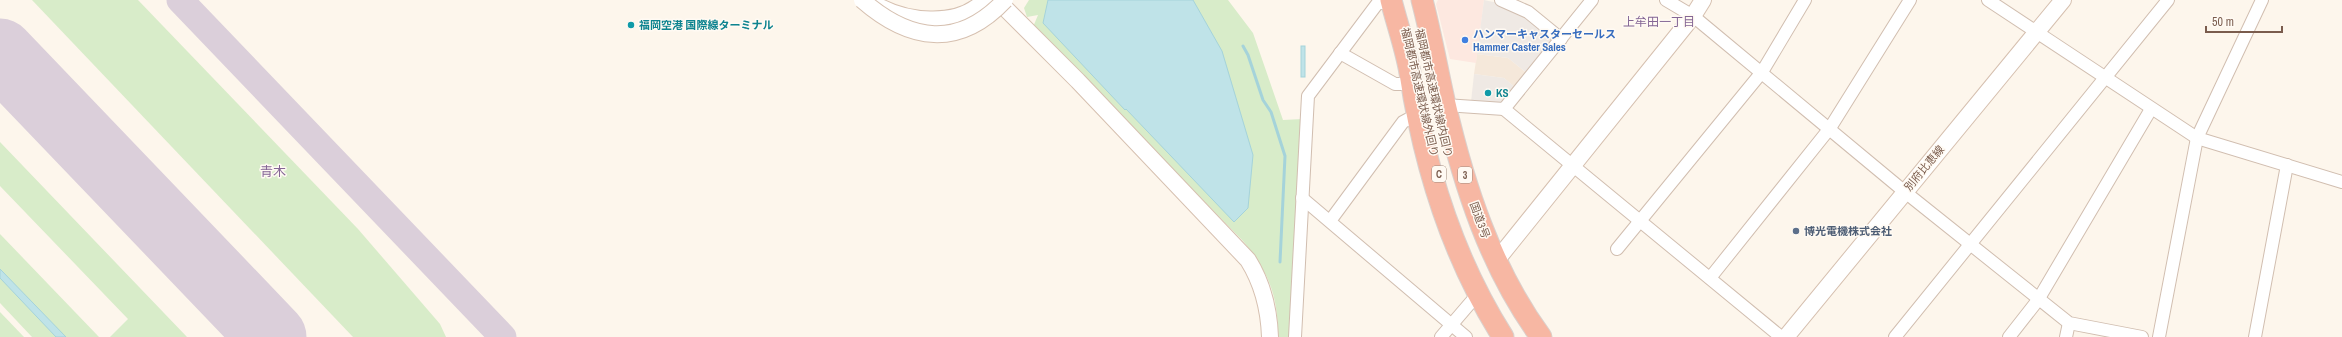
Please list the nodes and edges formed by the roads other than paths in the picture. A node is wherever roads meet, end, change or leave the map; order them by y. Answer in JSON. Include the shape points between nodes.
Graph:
{"nodes":[{"id":1,"x":862,"y":0,"type":"edge"},
{"id":2,"x":867,"y":0,"type":"edge"},
{"id":3,"x":985,"y":0,"type":"edge"},
{"id":4,"x":997,"y":0,"type":"edge"},
{"id":5,"x":1394,"y":0,"type":"edge"},
{"id":6,"x":1414,"y":0,"type":"edge"},
{"id":7,"x":1422,"y":0,"type":"edge"},
{"id":8,"x":1501,"y":0,"type":"edge"},
{"id":9,"x":1592,"y":0,"type":"edge"},
{"id":10,"x":1666,"y":0,"type":"edge"},
{"id":11,"x":1703,"y":0,"type":"edge"},
{"id":12,"x":1805,"y":0,"type":"edge"},
{"id":13,"x":1910,"y":0,"type":"edge"},
{"id":14,"x":1988,"y":0,"type":"edge"},
{"id":15,"x":2063,"y":0,"type":"edge"},
{"id":16,"x":2168,"y":0,"type":"edge"},
{"id":17,"x":2262,"y":0,"type":"edge"},
{"id":18,"x":1011,"y":4,"type":"edge"},
{"id":19,"x":1693,"y":16,"type":"junction"},
{"id":20,"x":2036,"y":33,"type":"junction"},
{"id":21,"x":1561,"y":39,"type":"junction"},
{"id":22,"x":1340,"y":53,"type":"junction"},
{"id":23,"x":1762,"y":72,"type":"junction"},
{"id":24,"x":2105,"y":78,"type":"junction"},
{"id":25,"x":1411,"y":84,"type":"junction"},
{"id":26,"x":1445,"y":105,"type":"junction"},
{"id":27,"x":1504,"y":109,"type":"junction"},
{"id":28,"x":2151,"y":109,"type":"junction"},
{"id":29,"x":1416,"y":115,"type":"junction"},
{"id":30,"x":1830,"y":128,"type":"junction"},
{"id":31,"x":2197,"y":138,"type":"junction"},
{"id":32,"x":1572,"y":165,"type":"junction"},
{"id":33,"x":2287,"y":165,"type":"junction"},
{"id":34,"x":2342,"y":182,"type":"edge"},
{"id":35,"x":1905,"y":192,"type":"junction"},
{"id":36,"x":1302,"y":198,"type":"junction"},
{"id":37,"x":1640,"y":220,"type":"junction"},
{"id":38,"x":1330,"y":221,"type":"junction"},
{"id":39,"x":1970,"y":244,"type":"junction"},
{"id":40,"x":1617,"y":249,"type":"dead end"},
{"id":41,"x":1496,"y":260,"type":"junction"},
{"id":42,"x":1710,"y":278,"type":"junction"},
{"id":43,"x":1477,"y":294,"type":"junction"},
{"id":44,"x":2038,"y":300,"type":"junction"},
{"id":45,"x":2069,"y":323,"type":"junction"},
{"id":46,"x":1451,"y":324,"type":"junction"},
{"id":47,"x":1270,"y":337,"type":"edge"},
{"id":48,"x":1296,"y":337,"type":"edge"},
{"id":49,"x":1441,"y":337,"type":"edge"},
{"id":50,"x":1466,"y":337,"type":"edge"},
{"id":51,"x":1502,"y":337,"type":"edge"},
{"id":52,"x":1509,"y":337,"type":"edge"},
{"id":53,"x":1526,"y":337,"type":"edge"},
{"id":54,"x":1541,"y":337,"type":"edge"},
{"id":55,"x":1781,"y":337,"type":"edge"},
{"id":56,"x":1786,"y":337,"type":"edge"},
{"id":57,"x":1895,"y":337,"type":"edge"},
{"id":58,"x":2009,"y":337,"type":"edge"},
{"id":59,"x":2066,"y":337,"type":"edge"},
{"id":60,"x":2142,"y":337,"type":"edge"},
{"id":61,"x":2159,"y":337,"type":"edge"},
{"id":62,"x":2255,"y":337,"type":"edge"}],
"edges":[{"from":1,"to":18,"type":"street","bridge":true,"via":[[890,22],[911,31],[948,33],[966,29]]},
{"from":2,"to":3,"type":"street","via":[[908,18],[933,20],[959,15],[981,5]]},
{"from":4,"to":18,"type":"street"},
{"from":5,"to":22,"type":"street","via":[[1377,4]]},
{"from":5,"to":25,"type":"highway"},
{"from":5,"to":52,"type":"highway","name":"福岡都市高速環状線外回り","number":"C","via":[[1446,198],[1478,280]]},
{"from":6,"to":53,"type":"highway","name":"福岡都市高速環状線内回り","number":"C","via":[[1431,83],[1459,193],[1491,273]]},
{"from":7,"to":26,"type":"highway","name":"国道3号","number":"3"},
{"from":8,"to":21,"type":"street","via":[[1528,12]]},
{"from":9,"to":21,"type":"street"},
{"from":10,"to":19,"type":"street"},
{"from":11,"to":19,"type":"street"},
{"from":12,"to":23,"type":"street"},
{"from":13,"to":30,"type":"street"},
{"from":14,"to":20,"type":"street"},
{"from":15,"to":20,"type":"street","name":"別府比恵線"},
{"from":16,"to":24,"type":"street"},
{"from":17,"to":31,"type":"street"},
{"from":18,"to":47,"type":"street","via":[[1078,81],[1248,260],[1263,288],[1270,322]]},
{"from":19,"to":23,"type":"street"},
{"from":19,"to":32,"type":"street"},
{"from":20,"to":24,"type":"street"},
{"from":20,"to":35,"type":"street","name":"別府比恵線"},
{"from":21,"to":27,"type":"street"},
{"from":22,"to":25,"type":"street","via":[[1395,84]]},
{"from":22,"to":36,"type":"street","via":[[1308,96]]},
{"from":23,"to":30,"type":"street"},
{"from":23,"to":37,"type":"street"},
{"from":24,"to":28,"type":"street"},
{"from":24,"to":39,"type":"street"},
{"from":25,"to":29,"type":"highway"},
{"from":26,"to":27,"type":"street"},
{"from":26,"to":41,"type":"highway","name":"国道3号","number":"3","via":[[1470,190]]},
{"from":27,"to":32,"type":"street"},
{"from":28,"to":31,"type":"street"},
{"from":28,"to":44,"type":"street"},
{"from":29,"to":38,"type":"street","via":[[1403,122]]},
{"from":29,"to":43,"type":"highway","via":[[1439,198]]},
{"from":30,"to":35,"type":"street"},
{"from":30,"to":42,"type":"street"},
{"from":31,"to":33,"type":"street"},
{"from":31,"to":61,"type":"street"},
{"from":32,"to":37,"type":"street"},
{"from":32,"to":41,"type":"street"},
{"from":33,"to":34,"type":"street"},
{"from":33,"to":62,"type":"street"},
{"from":35,"to":39,"type":"street"},
{"from":35,"to":56,"type":"street","name":"別府比恵線"},
{"from":36,"to":38,"type":"street"},
{"from":36,"to":48,"type":"street"},
{"from":37,"to":40,"type":"street"},
{"from":37,"to":42,"type":"street"},
{"from":38,"to":46,"type":"street"},
{"from":39,"to":44,"type":"street"},
{"from":39,"to":57,"type":"street"},
{"from":41,"to":54,"type":"highway","name":"国道3号","number":"3","via":[[1516,299]]},
{"from":42,"to":55,"type":"street"},
{"from":43,"to":46,"type":"street"},
{"from":43,"to":51,"type":"highway"},
{"from":44,"to":45,"type":"street"},
{"from":44,"to":58,"type":"street"},
{"from":45,"to":59,"type":"street"},
{"from":45,"to":60,"type":"street"},
{"from":46,"to":49,"type":"street"},
{"from":46,"to":50,"type":"street"}]}
